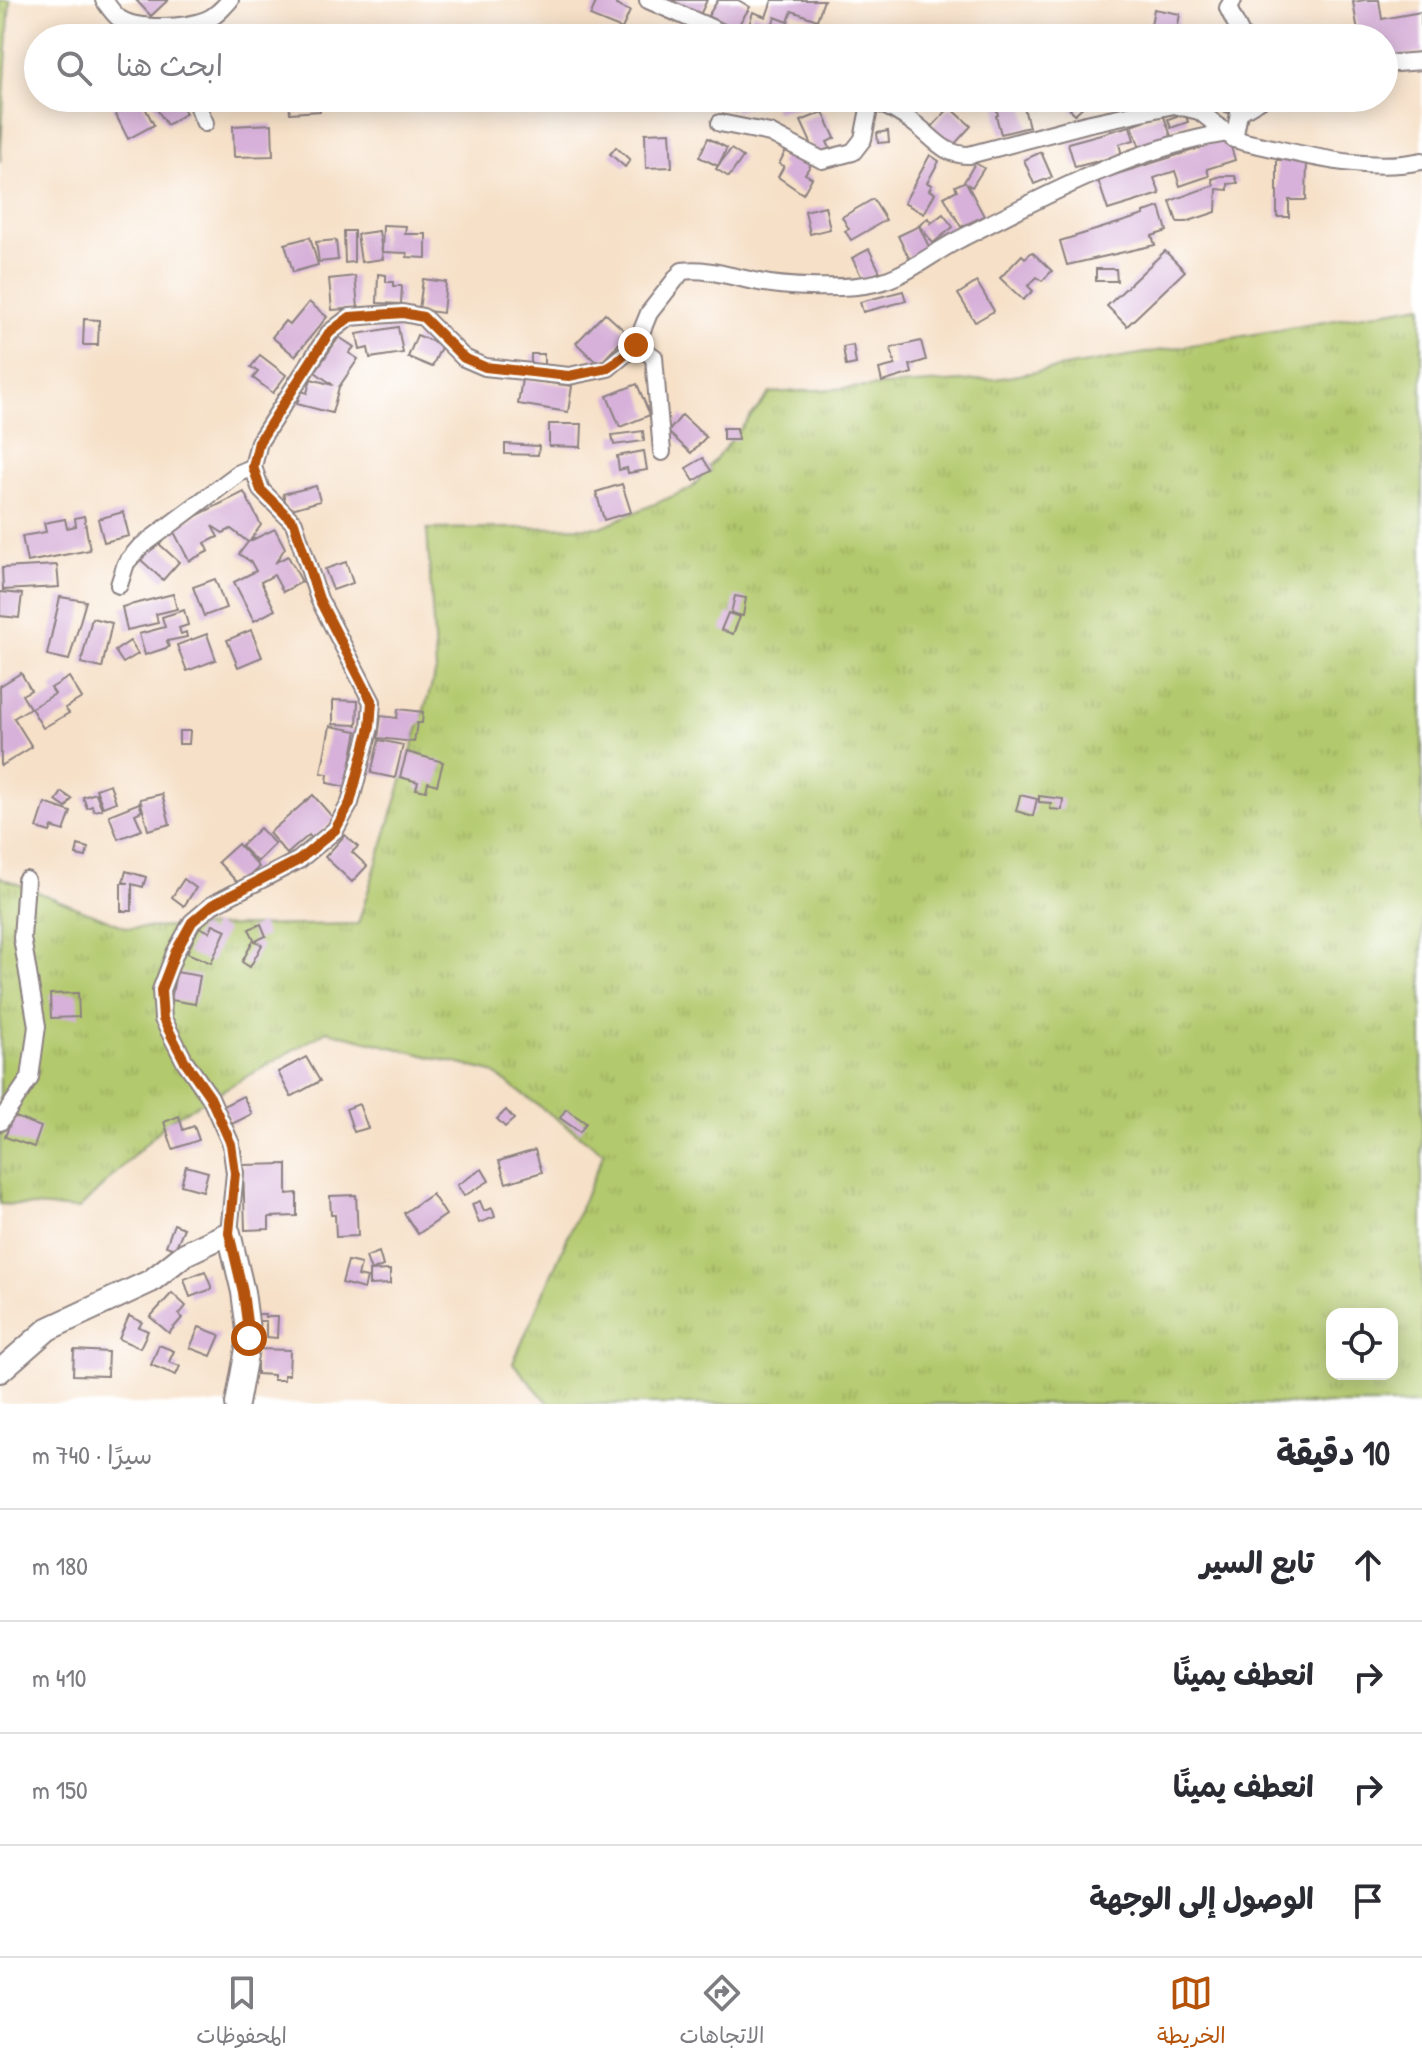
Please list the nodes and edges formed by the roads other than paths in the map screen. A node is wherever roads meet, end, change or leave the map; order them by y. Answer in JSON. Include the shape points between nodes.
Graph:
{"nodes":[{"id":1,"x":104,"y":0,"type":"edge"},
{"id":2,"x":230,"y":0,"type":"edge"},
{"id":3,"x":648,"y":0,"type":"edge"},
{"id":4,"x":1233,"y":0,"type":"edge"},
{"id":5,"x":134,"y":24,"type":"edge"},
{"id":6,"x":193,"y":24,"type":"edge"},
{"id":7,"x":702,"y":24,"type":"edge"},
{"id":8,"x":1236,"y":24,"type":"edge"},
{"id":9,"x":1422,"y":61,"type":"edge"},
{"id":10,"x":1398,"y":63,"type":"edge"},
{"id":11,"x":200,"y":112,"type":"edge"},
{"id":12,"x":868,"y":112,"type":"edge"},
{"id":13,"x":895,"y":112,"type":"edge"},
{"id":14,"x":1142,"y":112,"type":"edge"},
{"id":15,"x":1200,"y":112,"type":"edge"},
{"id":16,"x":1238,"y":112,"type":"edge"},
{"id":17,"x":205,"y":123,"type":"dead end"},
{"id":18,"x":720,"y":123,"type":"dead end"},
{"id":19,"x":1231,"y":136,"type":"junction"},
{"id":20,"x":1422,"y":161,"type":"edge"},
{"id":21,"x":636,"y":345,"type":"junction"},
{"id":22,"x":662,"y":452,"type":"dead end"},
{"id":23,"x":253,"y":467,"type":"junction"},
{"id":24,"x":119,"y":585,"type":"dead end"},
{"id":25,"x":26,"y":880,"type":"dead end"},
{"id":26,"x":0,"y":1122,"type":"edge"},
{"id":27,"x":229,"y":1233,"type":"junction"},
{"id":28,"x":0,"y":1371,"type":"edge"},
{"id":29,"x":237,"y":1404,"type":"edge"}],
"edges":[{"from":1,"to":5,"type":"street"},
{"from":2,"to":6,"type":"street","via":[[207,20]]},
{"from":3,"to":7,"type":"street"},
{"from":4,"to":8,"type":"street","via":[[1228,8]]},
{"from":9,"to":10,"type":"street"},
{"from":11,"to":17,"type":"street"},
{"from":12,"to":18,"type":"street","via":[[863,139],[853,152],[822,160],[770,133]]},
{"from":13,"to":14,"type":"street","via":[[959,155]]},
{"from":15,"to":19,"type":"street"},
{"from":16,"to":19,"type":"street"},
{"from":19,"to":20,"type":"street","via":[[1351,164],[1401,166]]},
{"from":19,"to":21,"type":"street","via":[[1163,147],[1120,163],[874,284],[788,286],[704,268],[682,271],[649,313]]},
{"from":21,"to":22,"type":"street","via":[[654,357]]},
{"from":21,"to":23,"type":"street","via":[[608,368],[569,376],[485,367],[464,358],[423,317],[350,317],[329,333],[259,442]]},
{"from":23,"to":24,"type":"street","via":[[139,548],[126,563]]},
{"from":23,"to":27,"type":"street","via":[[261,490],[294,523],[319,599],[372,702],[350,803],[335,830],[299,860],[212,905],[192,922],[161,990],[163,1019],[210,1097],[231,1144],[235,1173]]},
{"from":25,"to":26,"type":"street","via":[[22,938],[37,1026],[30,1078]]},
{"from":27,"to":28,"type":"street","via":[[185,1254],[151,1281],[48,1329]]},
{"from":27,"to":29,"type":"street","via":[[249,1338]]}]}
